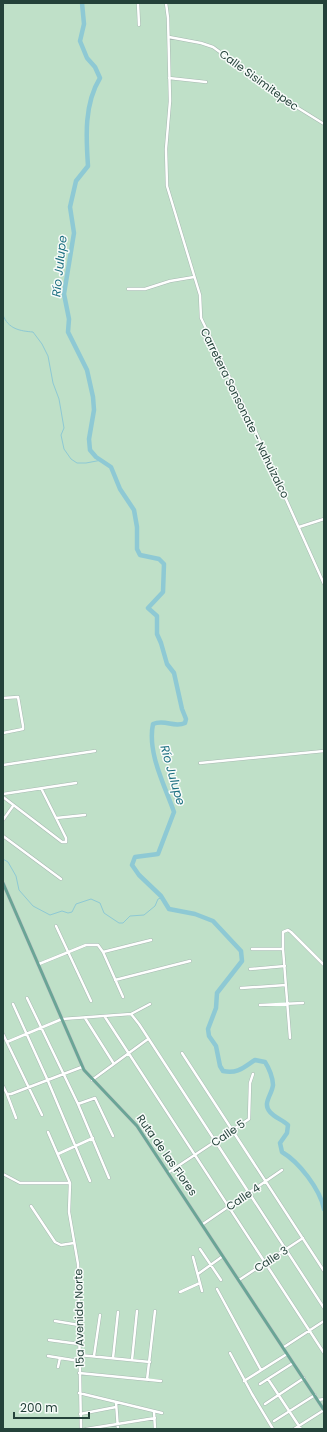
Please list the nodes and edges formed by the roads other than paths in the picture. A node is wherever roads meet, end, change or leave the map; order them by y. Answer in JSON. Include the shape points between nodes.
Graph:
{"nodes":[{"id":1,"x":138,"y":3,"type":"edge"},
{"id":2,"x":166,"y":3,"type":"edge"},
{"id":3,"x":139,"y":24,"type":"dead end"},
{"id":4,"x":169,"y":37,"type":"junction"},
{"id":5,"x":169,"y":78,"type":"junction"},
{"id":6,"x":206,"y":82,"type":"dead end"},
{"id":7,"x":324,"y":124,"type":"edge"},
{"id":8,"x":194,"y":277,"type":"junction"},
{"id":9,"x":128,"y":289,"type":"dead end"},
{"id":10,"x":324,"y":519,"type":"edge"},
{"id":11,"x":299,"y":527,"type":"junction"},
{"id":12,"x":324,"y":584,"type":"edge"},
{"id":13,"x":3,"y":698,"type":"edge"},
{"id":14,"x":3,"y":733,"type":"edge"},
{"id":15,"x":95,"y":751,"type":"dead end"},
{"id":16,"x":324,"y":751,"type":"edge"},
{"id":17,"x":200,"y":763,"type":"dead end"},
{"id":18,"x":3,"y":765,"type":"edge"},
{"id":19,"x":76,"y":783,"type":"dead end"},
{"id":20,"x":42,"y":790,"type":"junction"},
{"id":21,"x":3,"y":796,"type":"edge"},
{"id":22,"x":13,"y":806,"type":"junction"},
{"id":23,"x":85,"y":815,"type":"dead end"},
{"id":24,"x":56,"y":818,"type":"junction"},
{"id":25,"x":3,"y":820,"type":"edge"},
{"id":26,"x":3,"y":836,"type":"edge"},
{"id":27,"x":61,"y":879,"type":"dead end"},
{"id":28,"x":3,"y":883,"type":"edge"},
{"id":29,"x":56,"y":926,"type":"dead end"},
{"id":30,"x":151,"y":940,"type":"dead end"},
{"id":31,"x":252,"y":949,"type":"dead end"},
{"id":32,"x":283,"y":949,"type":"junction"},
{"id":33,"x":70,"y":952,"type":"junction"},
{"id":34,"x":103,"y":952,"type":"junction"},
{"id":35,"x":190,"y":961,"type":"dead end"},
{"id":36,"x":39,"y":964,"type":"junction"},
{"id":37,"x":324,"y":965,"type":"edge"},
{"id":38,"x":284,"y":966,"type":"junction"},
{"id":39,"x":250,"y":969,"type":"dead end"},
{"id":40,"x":115,"y":980,"type":"junction"},
{"id":41,"x":286,"y":985,"type":"junction"},
{"id":42,"x":241,"y":988,"type":"dead end"},
{"id":43,"x":123,"y":997,"type":"dead end"},
{"id":44,"x":27,"y":998,"type":"dead end"},
{"id":45,"x":91,"y":1001,"type":"dead end"},
{"id":46,"x":303,"y":1003,"type":"dead end"},
{"id":47,"x":13,"y":1004,"type":"dead end"},
{"id":48,"x":150,"y":1004,"type":"dead end"},
{"id":49,"x":288,"y":1004,"type":"junction"},
{"id":50,"x":260,"y":1005,"type":"dead end"},
{"id":51,"x":131,"y":1014,"type":"junction"},
{"id":52,"x":104,"y":1016,"type":"junction"},
{"id":53,"x":85,"y":1018,"type":"junction"},
{"id":54,"x":62,"y":1019,"type":"junction"},
{"id":55,"x":42,"y":1028,"type":"junction"},
{"id":56,"x":3,"y":1034,"type":"edge"},
{"id":57,"x":27,"y":1034,"type":"junction"},
{"id":58,"x":290,"y":1038,"type":"dead end"},
{"id":59,"x":148,"y":1039,"type":"junction"},
{"id":60,"x":7,"y":1042,"type":"junction"},
{"id":61,"x":182,"y":1053,"type":"dead end"},
{"id":62,"x":129,"y":1054,"type":"junction"},
{"id":63,"x":114,"y":1064,"type":"junction"},
{"id":64,"x":82,"y":1067,"type":"junction"},
{"id":65,"x":64,"y":1074,"type":"junction"},
{"id":66,"x":253,"y":1074,"type":"dead end"},
{"id":67,"x":92,"y":1080,"type":"junction"},
{"id":68,"x":48,"y":1081,"type":"junction"},
{"id":69,"x":3,"y":1086,"type":"edge"},
{"id":70,"x":30,"y":1088,"type":"junction"},
{"id":71,"x":7,"y":1094,"type":"junction"},
{"id":72,"x":78,"y":1104,"type":"junction"},
{"id":73,"x":42,"y":1114,"type":"dead end"},
{"id":74,"x":16,"y":1118,"type":"dead end"},
{"id":75,"x":233,"y":1131,"type":"junction"},
{"id":76,"x":48,"y":1132,"type":"dead end"},
{"id":77,"x":113,"y":1136,"type":"dead end"},
{"id":78,"x":93,"y":1138,"type":"junction"},
{"id":79,"x":216,"y":1142,"type":"junction"},
{"id":80,"x":75,"y":1146,"type":"junction"},
{"id":81,"x":58,"y":1154,"type":"junction"},
{"id":82,"x":195,"y":1155,"type":"junction"},
{"id":83,"x":282,"y":1170,"type":"dead end"},
{"id":84,"x":169,"y":1172,"type":"junction"},
{"id":85,"x":3,"y":1174,"type":"edge"},
{"id":86,"x":109,"y":1178,"type":"dead end"},
{"id":87,"x":90,"y":1181,"type":"dead end"},
{"id":88,"x":266,"y":1181,"type":"junction"},
{"id":89,"x":70,"y":1183,"type":"junction"},
{"id":90,"x":249,"y":1193,"type":"junction"},
{"id":91,"x":31,"y":1206,"type":"dead end"},
{"id":92,"x":229,"y":1207,"type":"junction"},
{"id":93,"x":203,"y":1224,"type":"junction"},
{"id":94,"x":303,"y":1238,"type":"junction"},
{"id":95,"x":74,"y":1243,"type":"junction"},
{"id":96,"x":200,"y":1249,"type":"dead end"},
{"id":97,"x":286,"y":1249,"type":"junction"},
{"id":98,"x":224,"y":1256,"type":"junction"},
{"id":99,"x":193,"y":1257,"type":"dead end"},
{"id":100,"x":266,"y":1262,"type":"junction"},
{"id":101,"x":211,"y":1266,"type":"junction"},
{"id":102,"x":324,"y":1271,"type":"edge"},
{"id":103,"x":198,"y":1274,"type":"junction"},
{"id":104,"x":221,"y":1280,"type":"dead end"},
{"id":105,"x":239,"y":1280,"type":"junction"},
{"id":106,"x":200,"y":1283,"type":"junction"},
{"id":107,"x":217,"y":1289,"type":"dead end"},
{"id":108,"x":202,"y":1291,"type":"dead end"},
{"id":109,"x":180,"y":1292,"type":"dead end"},
{"id":110,"x":324,"y":1308,"type":"edge"},
{"id":111,"x":137,"y":1311,"type":"dead end"},
{"id":112,"x":155,"y":1311,"type":"dead end"},
{"id":113,"x":118,"y":1312,"type":"dead end"},
{"id":114,"x":100,"y":1315,"type":"dead end"},
{"id":115,"x":55,"y":1321,"type":"dead end"},
{"id":116,"x":324,"y":1321,"type":"edge"},
{"id":117,"x":79,"y":1325,"type":"junction"},
{"id":118,"x":309,"y":1331,"type":"junction"},
{"id":119,"x":49,"y":1340,"type":"dead end"},
{"id":120,"x":79,"y":1344,"type":"junction"},
{"id":121,"x":284,"y":1347,"type":"junction"},
{"id":122,"x":230,"y":1353,"type":"dead end"},
{"id":123,"x":324,"y":1353,"type":"edge"},
{"id":124,"x":288,"y":1354,"type":"junction"},
{"id":125,"x":79,"y":1355,"type":"junction"},
{"id":126,"x":48,"y":1356,"type":"dead end"},
{"id":127,"x":94,"y":1356,"type":"junction"},
{"id":128,"x":60,"y":1358,"type":"junction"},
{"id":129,"x":113,"y":1358,"type":"junction"},
{"id":130,"x":132,"y":1360,"type":"junction"},
{"id":131,"x":79,"y":1361,"type":"junction"},
{"id":132,"x":150,"y":1362,"type":"junction"},
{"id":133,"x":294,"y":1362,"type":"junction"},
{"id":134,"x":58,"y":1368,"type":"dead end"},
{"id":135,"x":261,"y":1370,"type":"junction"},
{"id":136,"x":79,"y":1373,"type":"junction"},
{"id":137,"x":304,"y":1378,"type":"junction"},
{"id":138,"x":268,"y":1379,"type":"junction"},
{"id":139,"x":147,"y":1380,"type":"junction"},
{"id":140,"x":244,"y":1380,"type":"junction"},
{"id":141,"x":161,"y":1381,"type":"dead end"},
{"id":142,"x":260,"y":1384,"type":"dead end"},
{"id":143,"x":80,"y":1393,"type":"junction"},
{"id":144,"x":315,"y":1395,"type":"junction"},
{"id":145,"x":279,"y":1396,"type":"junction"},
{"id":146,"x":324,"y":1399,"type":"edge"},
{"id":147,"x":318,"y":1400,"type":"junction"},
{"id":148,"x":116,"y":1402,"type":"junction"},
{"id":149,"x":265,"y":1404,"type":"dead end"},
{"id":150,"x":116,"y":1407,"type":"junction"},
{"id":151,"x":324,"y":1410,"type":"edge"},
{"id":152,"x":154,"y":1411,"type":"junction"},
{"id":153,"x":289,"y":1412,"type":"junction"},
{"id":154,"x":162,"y":1413,"type":"dead end"},
{"id":155,"x":80,"y":1414,"type":"junction"},
{"id":156,"x":155,"y":1418,"type":"junction"},
{"id":157,"x":274,"y":1421,"type":"dead end"},
{"id":158,"x":118,"y":1424,"type":"junction"},
{"id":159,"x":300,"y":1427,"type":"edge"},
{"id":160,"x":81,"y":1429,"type":"edge"},
{"id":161,"x":86,"y":1429,"type":"edge"},
{"id":162,"x":118,"y":1429,"type":"edge"},
{"id":163,"x":155,"y":1429,"type":"edge"},
{"id":164,"x":274,"y":1429,"type":"edge"},
{"id":165,"x":294,"y":1429,"type":"edge"}],
"edges":[{"from":1,"to":3,"type":"street"},
{"from":2,"to":4,"type":"street","name":"Carretera Sonsonate - Nahuizalco"},
{"from":4,"to":5,"type":"street","name":"Carretera Sonsonate - Nahuizalco"},
{"from":4,"to":7,"type":"street","name":"Calle Sisimitepec","via":[[213,47],[290,103]]},
{"from":5,"to":6,"type":"street"},
{"from":5,"to":8,"type":"street","name":"Carretera Sonsonate - Nahuizalco","via":[[167,186]]},
{"from":8,"to":9,"type":"street","via":[[145,289]]},
{"from":8,"to":11,"type":"street","name":"Carretera Sonsonate - Nahuizalco","via":[[200,295],[202,323],[228,371]]},
{"from":10,"to":11,"type":"street"},
{"from":11,"to":12,"type":"street","name":"Carretera Sonsonate - Nahuizalco"},
{"from":13,"to":14,"type":"street","via":[[18,696],[24,726],[22,730]]},
{"from":15,"to":18,"type":"street"},
{"from":16,"to":17,"type":"street"},
{"from":19,"to":20,"type":"street"},
{"from":20,"to":21,"type":"street"},
{"from":20,"to":24,"type":"street"},
{"from":21,"to":22,"type":"street"},
{"from":22,"to":24,"type":"street","via":[[62,842],[66,842]]},
{"from":22,"to":25,"type":"street"},
{"from":23,"to":24,"type":"street"},
{"from":26,"to":27,"type":"street"},
{"from":28,"to":36,"type":"main road","name":"Ruta de las Flores"},
{"from":29,"to":33,"type":"street"},
{"from":30,"to":34,"type":"street"},
{"from":31,"to":32,"type":"street"},
{"from":32,"to":37,"type":"street","via":[[283,932],[288,930]]},
{"from":32,"to":38,"type":"street"},
{"from":33,"to":34,"type":"street","via":[[94,944]]},
{"from":33,"to":36,"type":"street"},
{"from":33,"to":45,"type":"street"},
{"from":34,"to":40,"type":"street"},
{"from":35,"to":40,"type":"street"},
{"from":36,"to":54,"type":"main road","name":"Ruta de las Flores"},
{"from":38,"to":39,"type":"street"},
{"from":38,"to":41,"type":"street"},
{"from":40,"to":43,"type":"street"},
{"from":41,"to":42,"type":"street"},
{"from":41,"to":49,"type":"street"},
{"from":44,"to":55,"type":"street"},
{"from":46,"to":49,"type":"street"},
{"from":47,"to":57,"type":"street"},
{"from":48,"to":51,"type":"street"},
{"from":49,"to":50,"type":"street"},
{"from":49,"to":58,"type":"street"},
{"from":51,"to":52,"type":"street"},
{"from":51,"to":59,"type":"street"},
{"from":52,"to":53,"type":"street"},
{"from":52,"to":62,"type":"street"},
{"from":53,"to":54,"type":"street"},
{"from":53,"to":63,"type":"street"},
{"from":54,"to":55,"type":"street"},
{"from":54,"to":64,"type":"main road","name":"Ruta de las Flores"},
{"from":55,"to":57,"type":"street"},
{"from":55,"to":65,"type":"street"},
{"from":56,"to":60,"type":"street"},
{"from":57,"to":60,"type":"street"},
{"from":57,"to":68,"type":"street"},
{"from":59,"to":62,"type":"street"},
{"from":59,"to":79,"type":"street"},
{"from":60,"to":70,"type":"street"},
{"from":61,"to":75,"type":"street"},
{"from":62,"to":63,"type":"street"},
{"from":62,"to":82,"type":"street"},
{"from":63,"to":67,"type":"street"},
{"from":64,"to":65,"type":"street"},
{"from":64,"to":67,"type":"main road","name":"Ruta de las Flores"},
{"from":65,"to":68,"type":"street"},
{"from":65,"to":72,"type":"street"},
{"from":66,"to":75,"type":"street","name":"Calle 5","via":[[250,1083],[249,1119]]},
{"from":67,"to":84,"type":"main road","name":"Ruta de las Flores","via":[[137,1126]]},
{"from":68,"to":70,"type":"street"},
{"from":68,"to":80,"type":"street"},
{"from":69,"to":71,"type":"street"},
{"from":70,"to":71,"type":"street"},
{"from":70,"to":73,"type":"street"},
{"from":71,"to":74,"type":"street"},
{"from":72,"to":77,"type":"street","via":[[95,1098]]},
{"from":72,"to":78,"type":"street"},
{"from":75,"to":79,"type":"street","name":"Calle 5"},
{"from":75,"to":88,"type":"street"},
{"from":76,"to":81,"type":"street"},
{"from":78,"to":80,"type":"street"},
{"from":78,"to":86,"type":"street"},
{"from":79,"to":82,"type":"street","name":"Calle 5"},
{"from":79,"to":90,"type":"street"},
{"from":80,"to":81,"type":"street"},
{"from":80,"to":87,"type":"street"},
{"from":81,"to":89,"type":"street"},
{"from":82,"to":84,"type":"street","name":"Calle 5"},
{"from":82,"to":92,"type":"street"},
{"from":83,"to":88,"type":"street","name":"Calle 4"},
{"from":84,"to":93,"type":"main road","name":"Ruta de las Flores"},
{"from":85,"to":89,"type":"street","via":[[20,1183]]},
{"from":88,"to":90,"type":"street","name":"Calle 4"},
{"from":88,"to":94,"type":"street"},
{"from":89,"to":95,"type":"street","name":"15a Avenida Norte","via":[[69,1212]]},
{"from":90,"to":92,"type":"street","name":"Calle 4"},
{"from":90,"to":97,"type":"street"},
{"from":91,"to":95,"type":"street","via":[[55,1242],[61,1245]]},
{"from":92,"to":93,"type":"street","name":"Calle 4"},
{"from":92,"to":100,"type":"street"},
{"from":93,"to":98,"type":"main road","name":"Ruta de las Flores"},
{"from":94,"to":97,"type":"street","name":"Calle 3"},
{"from":94,"to":102,"type":"street"},
{"from":95,"to":117,"type":"street","name":"15a Avenida Norte","via":[[78,1264]]},
{"from":96,"to":101,"type":"street"},
{"from":97,"to":100,"type":"street","name":"Calle 3"},
{"from":97,"to":110,"type":"street"},
{"from":98,"to":101,"type":"street"},
{"from":98,"to":105,"type":"main road","name":"Ruta de las Flores"},
{"from":99,"to":103,"type":"street"},
{"from":100,"to":105,"type":"street","name":"Calle 3"},
{"from":100,"to":118,"type":"street"},
{"from":101,"to":103,"type":"street"},
{"from":101,"to":104,"type":"street"},
{"from":103,"to":106,"type":"street"},
{"from":105,"to":121,"type":"main road","name":"Ruta de las Flores"},
{"from":106,"to":108,"type":"street"},
{"from":106,"to":109,"type":"street"},
{"from":107,"to":135,"type":"street"},
{"from":111,"to":130,"type":"street"},
{"from":112,"to":132,"type":"street"},
{"from":113,"to":129,"type":"street"},
{"from":114,"to":127,"type":"street"},
{"from":115,"to":117,"type":"street"},
{"from":116,"to":118,"type":"street"},
{"from":117,"to":120,"type":"street","name":"15a Avenida Norte"},
{"from":118,"to":121,"type":"street"},
{"from":118,"to":123,"type":"street"},
{"from":119,"to":120,"type":"street"},
{"from":120,"to":125,"type":"street","name":"15a Avenida Norte"},
{"from":121,"to":124,"type":"main road","name":"Ruta de las Flores"},
{"from":122,"to":140,"type":"street"},
{"from":124,"to":133,"type":"main road","name":"Ruta de las Flores"},
{"from":124,"to":135,"type":"street"},
{"from":125,"to":127,"type":"street"},
{"from":125,"to":131,"type":"street","name":"15a Avenida Norte"},
{"from":126,"to":128,"type":"street"},
{"from":127,"to":129,"type":"street"},
{"from":128,"to":131,"type":"street"},
{"from":128,"to":134,"type":"street"},
{"from":129,"to":130,"type":"street"},
{"from":130,"to":132,"type":"street"},
{"from":131,"to":136,"type":"street","name":"15a Avenida Norte"},
{"from":132,"to":139,"type":"street"},
{"from":133,"to":137,"type":"main road","name":"Ruta de las Flores"},
{"from":133,"to":138,"type":"street"},
{"from":135,"to":140,"type":"street"},
{"from":136,"to":139,"type":"street"},
{"from":136,"to":143,"type":"street","name":"15a Avenida Norte"},
{"from":137,"to":144,"type":"main road","name":"Ruta de las Flores"},
{"from":137,"to":145,"type":"street"},
{"from":138,"to":142,"type":"street"},
{"from":138,"to":145,"type":"street"},
{"from":139,"to":141,"type":"street"},
{"from":140,"to":164,"type":"street"},
{"from":143,"to":148,"type":"street"},
{"from":143,"to":155,"type":"street","name":"15a Avenida Norte"},
{"from":144,"to":147,"type":"main road","name":"Ruta de las Flores"},
{"from":144,"to":153,"type":"street"},
{"from":145,"to":149,"type":"street"},
{"from":145,"to":153,"type":"street"},
{"from":146,"to":147,"type":"street"},
{"from":147,"to":151,"type":"main road","name":"Ruta de las Flores"},
{"from":148,"to":150,"type":"street"},
{"from":148,"to":152,"type":"street"},
{"from":150,"to":155,"type":"street"},
{"from":150,"to":158,"type":"street"},
{"from":151,"to":159,"type":"street"},
{"from":152,"to":154,"type":"street"},
{"from":152,"to":156,"type":"street"},
{"from":153,"to":157,"type":"street"},
{"from":153,"to":159,"type":"street"},
{"from":155,"to":160,"type":"street","name":"15a Avenida Norte"},
{"from":156,"to":158,"type":"street"},
{"from":156,"to":163,"type":"street"},
{"from":158,"to":161,"type":"street"},
{"from":158,"to":162,"type":"street"},
{"from":159,"to":165,"type":"street"}]}
